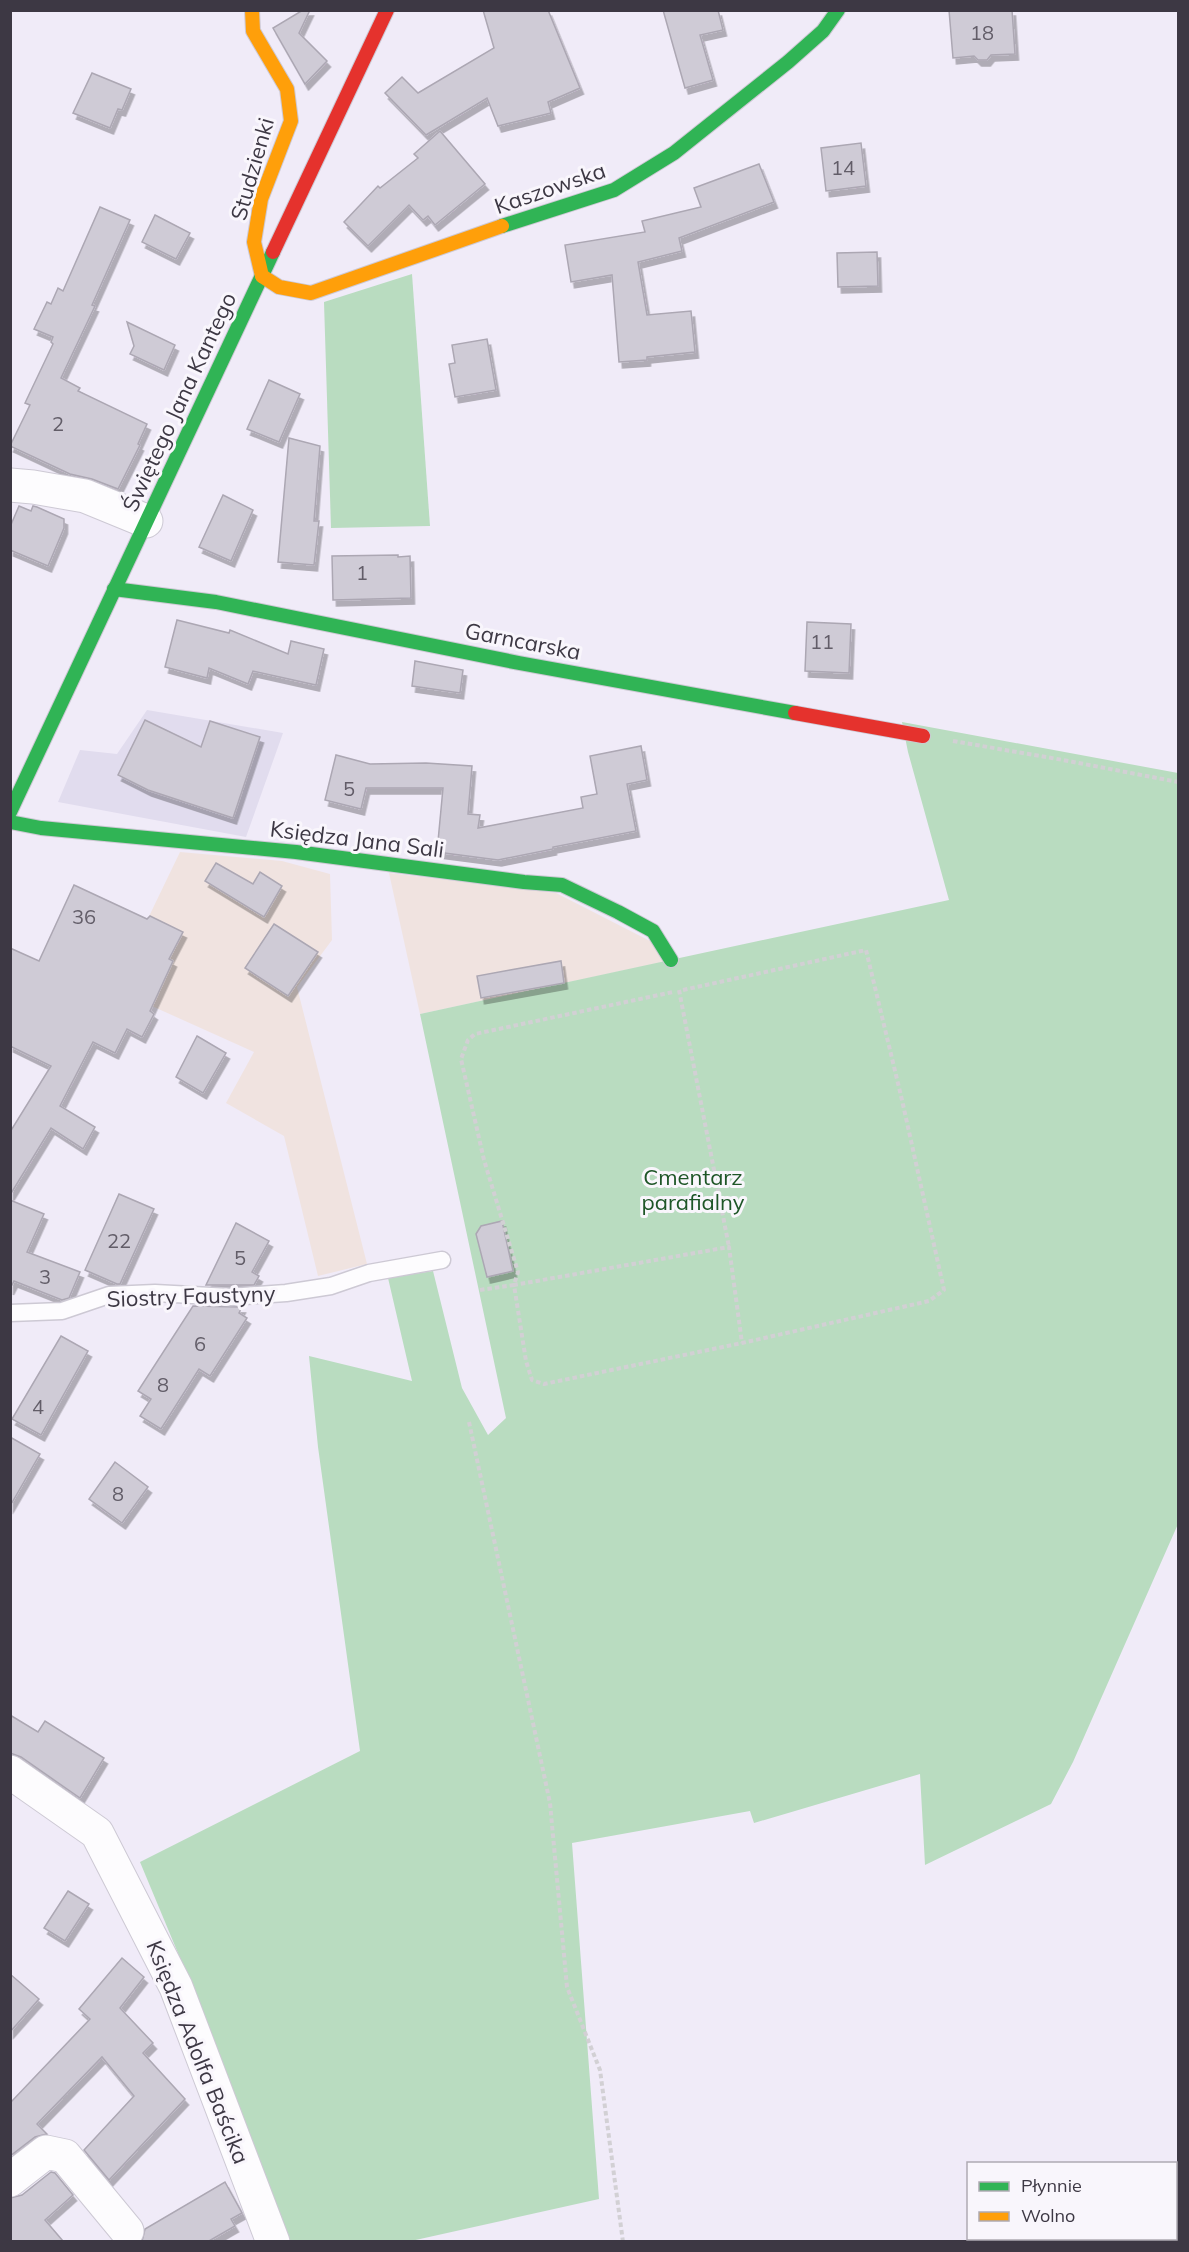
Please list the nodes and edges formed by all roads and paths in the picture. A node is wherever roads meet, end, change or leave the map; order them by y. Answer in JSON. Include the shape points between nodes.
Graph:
{"nodes":[{"id":1,"x":252,"y":10,"type":"edge"},
{"id":2,"x":387,"y":10,"type":"edge"},
{"id":3,"x":838,"y":10,"type":"edge"},
{"id":4,"x":262,"y":276,"type":"junction"},
{"id":5,"x":10,"y":485,"type":"edge"},
{"id":6,"x":146,"y":521,"type":"junction"},
{"id":7,"x":114,"y":589,"type":"junction"},
{"id":8,"x":923,"y":736,"type":"joint"},
{"id":9,"x":1179,"y":782,"type":"edge"},
{"id":10,"x":10,"y":812,"type":"edge"},
{"id":11,"x":10,"y":822,"type":"edge"},
{"id":12,"x":671,"y":960,"type":"joint"},
{"id":13,"x":680,"y":991,"type":"junction"},
{"id":14,"x":729,"y":1247,"type":"junction"},
{"id":15,"x":442,"y":1260,"type":"dead end"},
{"id":16,"x":514,"y":1285,"type":"junction"},
{"id":17,"x":480,"y":1290,"type":"dead end"},
{"id":18,"x":10,"y":1313,"type":"edge"},
{"id":19,"x":742,"y":1343,"type":"junction"},
{"id":20,"x":469,"y":1422,"type":"dead end"},
{"id":21,"x":10,"y":1772,"type":"edge"},
{"id":22,"x":10,"y":2180,"type":"edge"},
{"id":23,"x":127,"y":2231,"type":"dead end"},
{"id":24,"x":273,"y":2241,"type":"edge"},
{"id":25,"x":623,"y":2241,"type":"edge"}],
"edges":[{"from":1,"to":4,"type":"street","name":"Studzienki","via":[[254,31],[287,89],[291,121],[261,199],[254,242]]},
{"from":2,"to":4,"type":"street","name":"Świętego Jana Kantego"},
{"from":3,"to":4,"type":"street","name":"Kaszowska","via":[[823,31],[674,153],[614,190],[311,292],[279,287]]},
{"from":4,"to":6,"type":"street","name":"Świętego Jana Kantego"},
{"from":5,"to":6,"type":"street","via":[[85,496]]},
{"from":6,"to":7,"type":"street","name":"Świętego Jana Kantego"},
{"from":7,"to":8,"type":"street","name":"Garncarska","via":[[216,602],[519,663]]},
{"from":7,"to":10,"type":"street","name":"Świętego Jana Kantego"},
{"from":8,"to":9,"type":"path"},
{"from":11,"to":12,"type":"street","name":"Księdza Jana Sali","via":[[562,885],[653,931]]},
{"from":12,"to":13,"type":"path"},
{"from":13,"to":14,"type":"path"},
{"from":13,"to":16,"type":"path","via":[[476,1034],[468,1040],[461,1059],[484,1160],[518,1272]]},
{"from":13,"to":19,"type":"path","via":[[866,950],[944,1290],[929,1301]]},
{"from":14,"to":16,"type":"path"},
{"from":14,"to":19,"type":"path"},
{"from":15,"to":18,"type":"lane","name":"Siostry Faustyny","via":[[286,1293],[230,1297],[109,1295],[62,1311]]},
{"from":16,"to":17,"type":"path"},
{"from":16,"to":19,"type":"path","via":[[526,1361],[532,1380],[544,1384]]},
{"from":20,"to":25,"type":"path","via":[[550,1803],[567,1987],[600,2070]]},
{"from":21,"to":24,"type":"street","name":"Księdza Adolfa Baścika","via":[[97,1833],[176,1987]]},
{"from":22,"to":23,"type":"street","via":[[46,2152],[65,2156]]}]}
